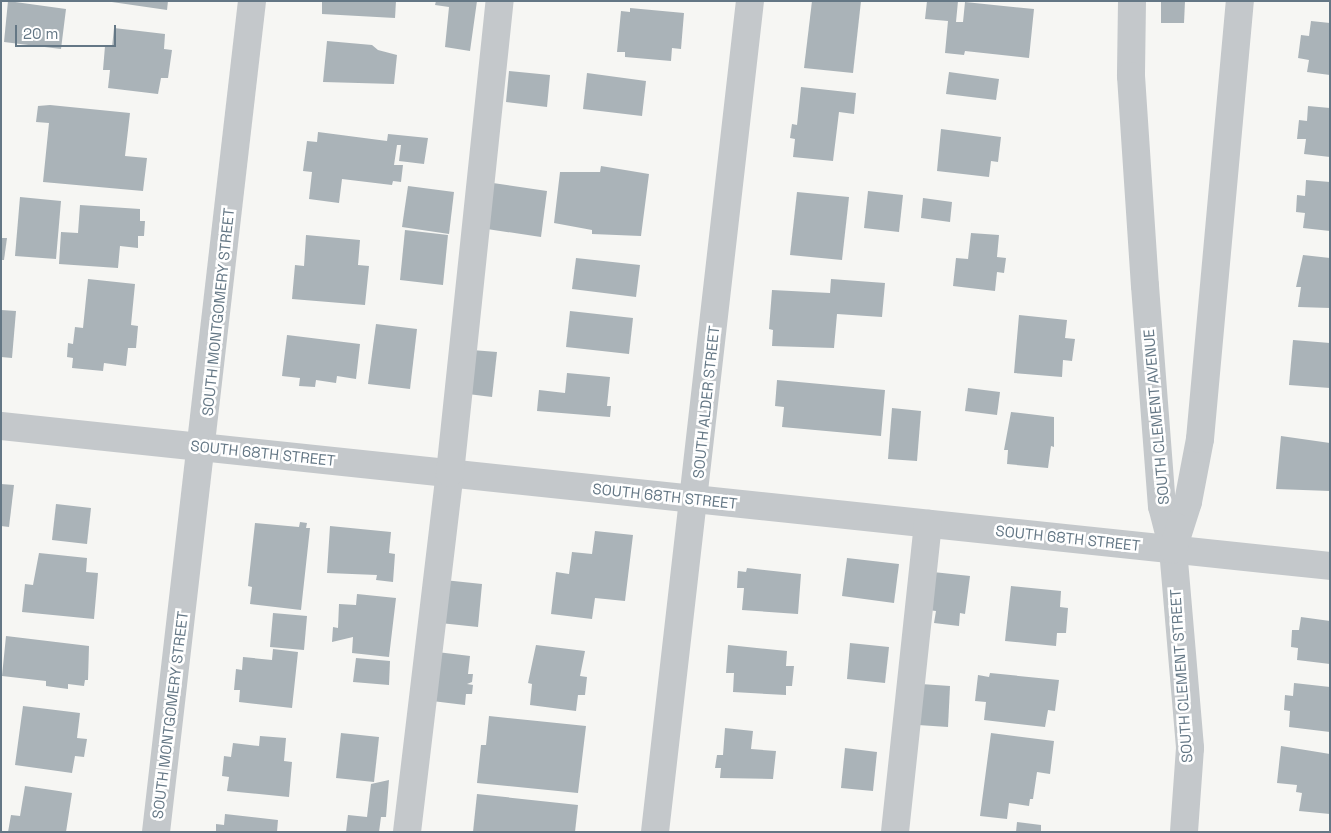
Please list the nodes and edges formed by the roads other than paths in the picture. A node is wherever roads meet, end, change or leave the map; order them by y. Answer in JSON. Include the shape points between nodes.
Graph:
{"nodes":[{"id":1,"x":252,"y":1,"type":"edge"},
{"id":2,"x":500,"y":1,"type":"edge"},
{"id":3,"x":750,"y":1,"type":"edge"},
{"id":4,"x":1132,"y":1,"type":"edge"},
{"id":5,"x":1240,"y":1,"type":"edge"},
{"id":6,"x":1,"y":426,"type":"edge"},
{"id":7,"x":202,"y":447,"type":"junction"},
{"id":8,"x":450,"y":473,"type":"junction"},
{"id":9,"x":695,"y":499,"type":"junction"},
{"id":10,"x":928,"y":524,"type":"junction"},
{"id":11,"x":1173,"y":549,"type":"junction"},
{"id":12,"x":1330,"y":566,"type":"edge"},
{"id":13,"x":156,"y":832,"type":"edge"},
{"id":14,"x":408,"y":832,"type":"edge"},
{"id":15,"x":655,"y":832,"type":"edge"},
{"id":16,"x":895,"y":832,"type":"edge"},
{"id":17,"x":1184,"y":832,"type":"edge"}],
"edges":[{"from":1,"to":7,"type":"street","name":"SOUTH MONTGOMERY STREET"},
{"from":2,"to":8,"type":"street"},
{"from":3,"to":9,"type":"street","name":"SOUTH ALDER STREET"},
{"from":4,"to":11,"type":"street","name":"SOUTH CLEMENT AVENUE","via":[[1131,76],[1145,286],[1162,506]]},
{"from":5,"to":11,"type":"street","name":"SOUTH CLEMENT AVENUE","via":[[1200,439],[1188,502]]},
{"from":6,"to":7,"type":"street","name":"SOUTH 68TH STREET"},
{"from":7,"to":8,"type":"street","name":"SOUTH 68TH STREET"},
{"from":7,"to":13,"type":"street","name":"SOUTH MONTGOMERY STREET"},
{"from":8,"to":9,"type":"street","name":"SOUTH 68TH STREET"},
{"from":8,"to":14,"type":"street"},
{"from":9,"to":10,"type":"street","name":"SOUTH 68TH STREET"},
{"from":9,"to":15,"type":"street","name":"SOUTH ALDER STREET"},
{"from":10,"to":11,"type":"street","name":"SOUTH 68TH STREET"},
{"from":10,"to":16,"type":"street"},
{"from":11,"to":12,"type":"street","name":"SOUTH 68TH STREET"},
{"from":11,"to":17,"type":"street","name":"SOUTH CLEMENT STREET","via":[[1190,748]]}]}
